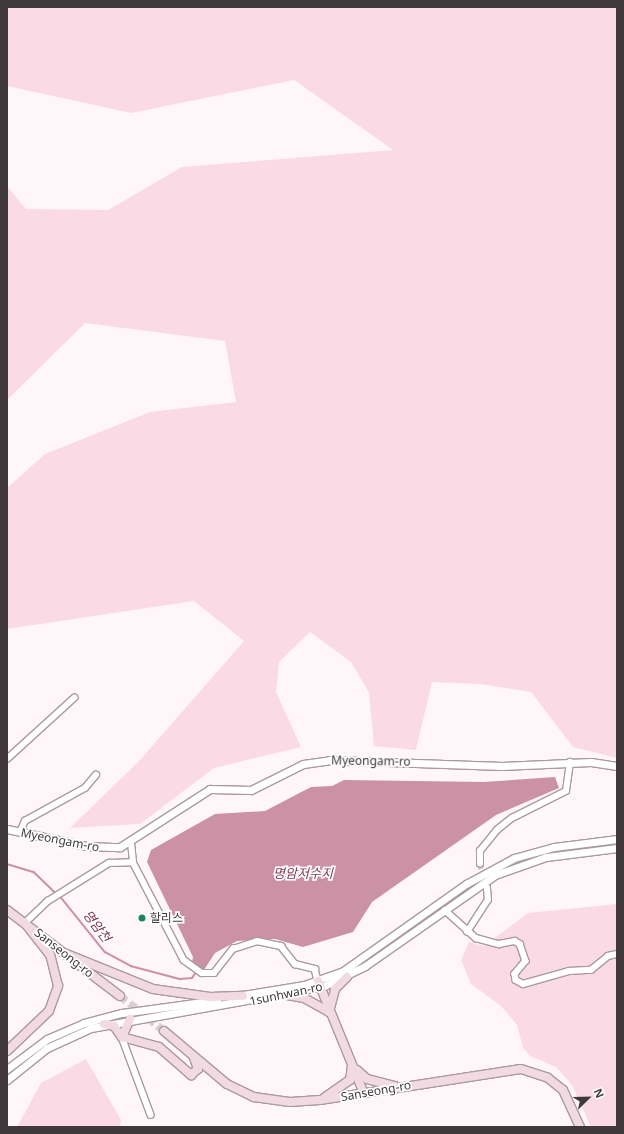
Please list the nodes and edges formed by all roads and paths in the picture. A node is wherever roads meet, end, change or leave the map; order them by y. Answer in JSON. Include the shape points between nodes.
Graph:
{"nodes":[{"id":1,"x":74,"y":698,"type":"dead end"},
{"id":2,"x":7,"y":759,"type":"edge"},
{"id":3,"x":570,"y":762,"type":"junction"},
{"id":4,"x":617,"y":766,"type":"edge"},
{"id":5,"x":96,"y":775,"type":"dead end"},
{"id":6,"x":7,"y":829,"type":"edge"},
{"id":7,"x":20,"y":832,"type":"junction"},
{"id":8,"x":617,"y":839,"type":"edge"},
{"id":9,"x":131,"y":842,"type":"junction"},
{"id":10,"x":617,"y":848,"type":"edge"},
{"id":11,"x":133,"y":862,"type":"junction"},
{"id":12,"x":480,"y":864,"type":"tunnel mouth"},
{"id":13,"x":487,"y":888,"type":"dead end"},
{"id":14,"x":7,"y":910,"type":"edge"},
{"id":15,"x":445,"y":910,"type":"junction"},
{"id":16,"x":25,"y":924,"type":"junction"},
{"id":17,"x":467,"y":932,"type":"junction"},
{"id":18,"x":64,"y":953,"type":"junction"},
{"id":19,"x":617,"y":954,"type":"edge"},
{"id":20,"x":347,"y":977,"type":"junction"},
{"id":21,"x":319,"y":984,"type":"junction"},
{"id":22,"x":287,"y":995,"type":"junction"},
{"id":23,"x":120,"y":996,"type":"tunnel mouth"},
{"id":24,"x":243,"y":996,"type":"junction"},
{"id":25,"x":329,"y":1012,"type":"junction"},
{"id":26,"x":130,"y":1019,"type":"junction"},
{"id":27,"x":104,"y":1024,"type":"junction"},
{"id":28,"x":164,"y":1032,"type":"tunnel mouth"},
{"id":29,"x":122,"y":1037,"type":"junction"},
{"id":30,"x":7,"y":1051,"type":"edge"},
{"id":31,"x":190,"y":1052,"type":"junction"},
{"id":32,"x":352,"y":1060,"type":"junction"},
{"id":33,"x":7,"y":1069,"type":"edge"},
{"id":34,"x":7,"y":1080,"type":"edge"},
{"id":35,"x":400,"y":1087,"type":"junction"},
{"id":36,"x":364,"y":1094,"type":"junction"},
{"id":37,"x":320,"y":1100,"type":"junction"},
{"id":38,"x":151,"y":1115,"type":"dead end"},
{"id":39,"x":580,"y":1127,"type":"edge"}],
"edges":[{"from":1,"to":2,"type":"street"},
{"from":3,"to":4,"type":"street","name":"Myeongam-ro"},
{"from":3,"to":9,"type":"street","name":"Myeongam-ro","via":[[502,766],[370,759],[302,764],[251,790],[210,789]]},
{"from":3,"to":12,"type":"street","via":[[566,791],[512,818],[497,830],[480,851]]},
{"from":5,"to":7,"type":"street","via":[[85,788],[26,821]]},
{"from":6,"to":7,"type":"street","name":"Myeongam-ro"},
{"from":7,"to":9,"type":"street","name":"Myeongam-ro","via":[[106,849]]},
{"from":8,"to":21,"type":"street","name":"1sunhwan-ro","via":[[534,852],[500,864],[354,965]]},
{"from":9,"to":11,"type":"street"},
{"from":10,"to":15,"type":"street","name":"1sunhwan-ro","via":[[528,862],[495,875]]},
{"from":11,"to":16,"type":"street","via":[[109,863],[48,901]]},
{"from":11,"to":21,"type":"street","via":[[184,960],[202,973],[214,973],[233,949],[257,941],[281,946],[295,964],[315,969]]},
{"from":13,"to":17,"type":"street","via":[[488,900]]},
{"from":14,"to":16,"type":"main road","name":"Sanseong-ro"},
{"from":15,"to":17,"type":"street"},
{"from":15,"to":20,"type":"street","name":"1sunhwan-ro"},
{"from":16,"to":18,"type":"main road","name":"Sanseong-ro"},
{"from":16,"to":30,"type":"main road","via":[[50,955],[58,986],[49,1012]]},
{"from":17,"to":19,"type":"street","via":[[488,943],[515,940],[520,944],[526,961],[515,974],[516,980],[523,984],[569,971],[591,970],[608,956]]},
{"from":18,"to":23,"type":"main road","name":"Sanseong-ro"},
{"from":18,"to":24,"type":"main road","via":[[153,990],[210,997]]},
{"from":20,"to":21,"type":"street","name":"1sunhwan-ro"},
{"from":20,"to":25,"type":"main road","via":[[335,989]]},
{"from":21,"to":22,"type":"street","name":"1sunhwan-ro"},
{"from":21,"to":24,"type":"street","name":"1sunhwan-ro"},
{"from":21,"to":25,"type":"main road"},
{"from":22,"to":25,"type":"main road","via":[[304,998]]},
{"from":22,"to":26,"type":"street","name":"1sunhwan-ro"},
{"from":24,"to":33,"type":"street","name":"1sunhwan-ro","via":[[122,1013],[84,1022],[47,1039]]},
{"from":25,"to":32,"type":"main road"},
{"from":26,"to":27,"type":"street","name":"1sunhwan-ro"},
{"from":26,"to":29,"type":"main road"},
{"from":27,"to":29,"type":"main road","via":[[114,1026]]},
{"from":27,"to":34,"type":"street","name":"1sunhwan-ro","via":[[47,1048]]},
{"from":28,"to":31,"type":"main road","name":"Sanseong-ro"},
{"from":29,"to":31,"type":"main road","via":[[159,1047],[191,1075],[198,1069]]},
{"from":29,"to":38,"type":"street"},
{"from":31,"to":37,"type":"main road","name":"Sanseong-ro","via":[[245,1094],[276,1101]]},
{"from":32,"to":35,"type":"main road","via":[[358,1074],[367,1079]]},
{"from":32,"to":36,"type":"main road"},
{"from":32,"to":37,"type":"main road","via":[[350,1080]]},
{"from":35,"to":36,"type":"main road","name":"Sanseong-ro"},
{"from":35,"to":39,"type":"main road","name":"Sanseong-ro","via":[[511,1070],[531,1071],[548,1078],[563,1090]]},
{"from":36,"to":37,"type":"main road","name":"Sanseong-ro"}]}
